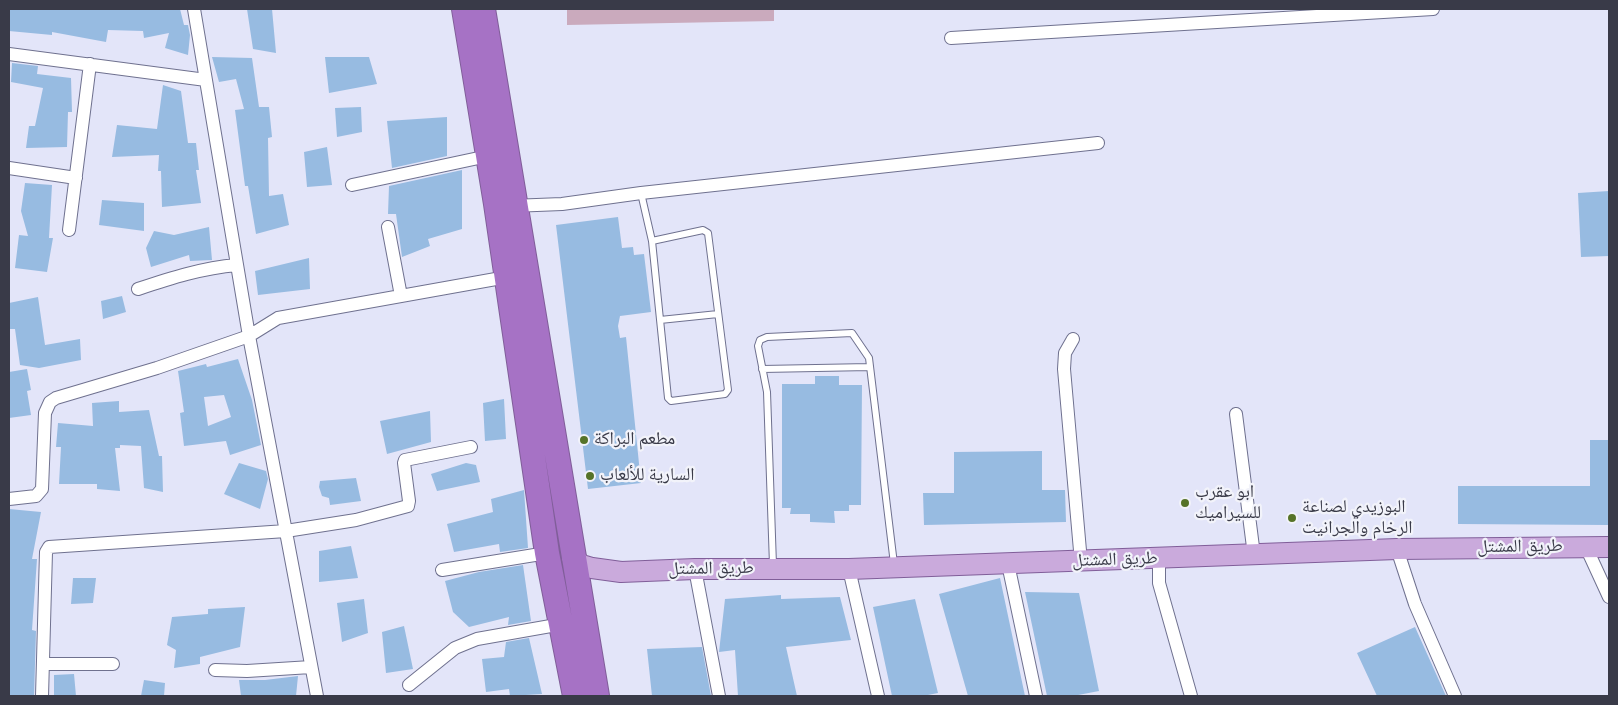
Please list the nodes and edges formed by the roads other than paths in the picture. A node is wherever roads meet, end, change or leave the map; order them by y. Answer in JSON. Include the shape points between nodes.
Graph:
{"nodes":[{"id":1,"x":194,"y":9,"type":"edge"},
{"id":2,"x":464,"y":9,"type":"edge"},
{"id":3,"x":483,"y":9,"type":"edge"},
{"id":4,"x":1433,"y":9,"type":"edge"},
{"id":5,"x":950,"y":38,"type":"dead end"},
{"id":6,"x":9,"y":54,"type":"edge"},
{"id":7,"x":90,"y":64,"type":"junction"},
{"id":8,"x":206,"y":80,"type":"junction"},
{"id":9,"x":1098,"y":143,"type":"dead end"},
{"id":10,"x":488,"y":156,"type":"junction"},
{"id":11,"x":9,"y":168,"type":"edge"},
{"id":12,"x":76,"y":178,"type":"junction"},
{"id":13,"x":352,"y":185,"type":"dead end"},
{"id":14,"x":641,"y":193,"type":"junction"},
{"id":15,"x":506,"y":205,"type":"junction"},
{"id":16,"x":388,"y":227,"type":"dead end"},
{"id":17,"x":69,"y":230,"type":"dead end"},
{"id":18,"x":652,"y":240,"type":"junction"},
{"id":19,"x":237,"y":265,"type":"junction"},
{"id":20,"x":507,"y":277,"type":"junction"},
{"id":21,"x":138,"y":289,"type":"dead end"},
{"id":22,"x":401,"y":296,"type":"junction"},
{"id":23,"x":718,"y":314,"type":"junction"},
{"id":24,"x":660,"y":320,"type":"junction"},
{"id":25,"x":248,"y":336,"type":"junction"},
{"id":26,"x":1073,"y":339,"type":"dead end"},
{"id":27,"x":870,"y":367,"type":"junction"},
{"id":28,"x":762,"y":369,"type":"junction"},
{"id":29,"x":1236,"y":414,"type":"dead end"},
{"id":30,"x":471,"y":447,"type":"dead end"},
{"id":31,"x":9,"y":499,"type":"edge"},
{"id":32,"x":286,"y":531,"type":"junction"},
{"id":33,"x":1586,"y":547,"type":"junction"},
{"id":34,"x":1609,"y":547,"type":"edge"},
{"id":35,"x":1397,"y":549,"type":"junction"},
{"id":36,"x":547,"y":554,"type":"junction"},
{"id":37,"x":1254,"y":556,"type":"junction"},
{"id":38,"x":572,"y":557,"type":"junction"},
{"id":39,"x":1159,"y":559,"type":"junction"},
{"id":40,"x":1081,"y":562,"type":"junction"},
{"id":41,"x":1008,"y":564,"type":"junction"},
{"id":42,"x":894,"y":568,"type":"junction"},
{"id":43,"x":695,"y":569,"type":"junction"},
{"id":44,"x":773,"y":569,"type":"junction"},
{"id":45,"x":849,"y":569,"type":"junction"},
{"id":46,"x":442,"y":570,"type":"dead end"},
{"id":47,"x":621,"y":572,"type":"junction"},
{"id":48,"x":579,"y":594,"type":"junction"},
{"id":49,"x":1609,"y":597,"type":"edge"},
{"id":50,"x":562,"y":624,"type":"junction"},
{"id":51,"x":43,"y":664,"type":"junction"},
{"id":52,"x":113,"y":664,"type":"dead end"},
{"id":53,"x":311,"y":667,"type":"junction"},
{"id":54,"x":216,"y":670,"type":"dead end"},
{"id":55,"x":409,"y":685,"type":"dead end"},
{"id":56,"x":42,"y":696,"type":"edge"},
{"id":57,"x":317,"y":696,"type":"edge"},
{"id":58,"x":575,"y":696,"type":"edge"},
{"id":59,"x":597,"y":696,"type":"edge"},
{"id":60,"x":719,"y":696,"type":"edge"},
{"id":61,"x":878,"y":696,"type":"edge"},
{"id":62,"x":1036,"y":696,"type":"edge"},
{"id":63,"x":1191,"y":696,"type":"edge"},
{"id":64,"x":1454,"y":696,"type":"edge"}],
"edges":[{"from":1,"to":8,"type":"street"},
{"from":2,"to":10,"type":"highway"},
{"from":3,"to":15,"type":"highway"},
{"from":4,"to":5,"type":"street"},
{"from":6,"to":7,"type":"street"},
{"from":7,"to":8,"type":"street"},
{"from":7,"to":12,"type":"street"},
{"from":8,"to":19,"type":"street"},
{"from":9,"to":14,"type":"street"},
{"from":10,"to":13,"type":"street"},
{"from":10,"to":15,"type":"highway"},
{"from":11,"to":12,"type":"street"},
{"from":12,"to":17,"type":"street"},
{"from":14,"to":15,"type":"street","via":[[562,204]]},
{"from":14,"to":18,"type":"lane"},
{"from":15,"to":20,"type":"highway"},
{"from":15,"to":38,"type":"highway"},
{"from":16,"to":22,"type":"street"},
{"from":18,"to":23,"type":"lane","via":[[706,231]]},
{"from":18,"to":24,"type":"lane"},
{"from":19,"to":21,"type":"street","via":[[176,276]]},
{"from":19,"to":25,"type":"street"},
{"from":20,"to":22,"type":"street"},
{"from":20,"to":36,"type":"highway"},
{"from":22,"to":25,"type":"street","via":[[278,318]]},
{"from":23,"to":24,"type":"lane"},
{"from":23,"to":24,"type":"lane","via":[[727,393],[671,401],[668,398]]},
{"from":25,"to":31,"type":"street","via":[[50,402],[45,413],[42,489],[36,496]]},
{"from":25,"to":32,"type":"street"},
{"from":26,"to":40,"type":"street","via":[[1065,353],[1064,369]]},
{"from":27,"to":28,"type":"lane"},
{"from":27,"to":28,"type":"lane","via":[[869,358],[852,333],[767,337],[760,340],[758,346]]},
{"from":27,"to":42,"type":"lane"},
{"from":28,"to":44,"type":"lane","via":[[767,392]]},
{"from":29,"to":37,"type":"street"},
{"from":30,"to":32,"type":"street","via":[[405,460],[410,501],[405,508]]},
{"from":32,"to":51,"type":"street","via":[[49,548],[46,552]]},
{"from":32,"to":53,"type":"street"},
{"from":33,"to":34,"type":"main road","name":"طريق المشتل"},
{"from":33,"to":35,"type":"main road","name":"طريق المشتل"},
{"from":33,"to":49,"type":"street"},
{"from":35,"to":37,"type":"main road","name":"طريق المشتل"},
{"from":35,"to":64,"type":"street","via":[[1415,604]]},
{"from":36,"to":46,"type":"street"},
{"from":36,"to":50,"type":"highway"},
{"from":37,"to":39,"type":"main road","name":"طريق المشتل"},
{"from":38,"to":47,"type":"main road","name":"طريق المشتل","via":[[587,567]]},
{"from":38,"to":48,"type":"highway"},
{"from":39,"to":40,"type":"main road","name":"طريق المشتل"},
{"from":39,"to":63,"type":"street","via":[[1159,583]]},
{"from":40,"to":41,"type":"main road","name":"طريق المشتل"},
{"from":41,"to":42,"type":"main road","name":"طريق المشتل"},
{"from":41,"to":62,"type":"street"},
{"from":42,"to":45,"type":"main road","name":"طريق المشتل"},
{"from":43,"to":44,"type":"main road","name":"طريق المشتل"},
{"from":43,"to":47,"type":"main road","name":"طريق المشتل"},
{"from":43,"to":60,"type":"street"},
{"from":44,"to":45,"type":"main road","name":"طريق المشتل"},
{"from":45,"to":61,"type":"street"},
{"from":47,"to":48,"type":"main road","name":"طريق المشتل","via":[[597,579]]},
{"from":48,"to":59,"type":"highway"},
{"from":50,"to":55,"type":"street","via":[[477,639],[455,648]]},
{"from":50,"to":58,"type":"highway"},
{"from":51,"to":52,"type":"street"},
{"from":51,"to":56,"type":"street"},
{"from":53,"to":54,"type":"street"},
{"from":53,"to":57,"type":"street"}]}
